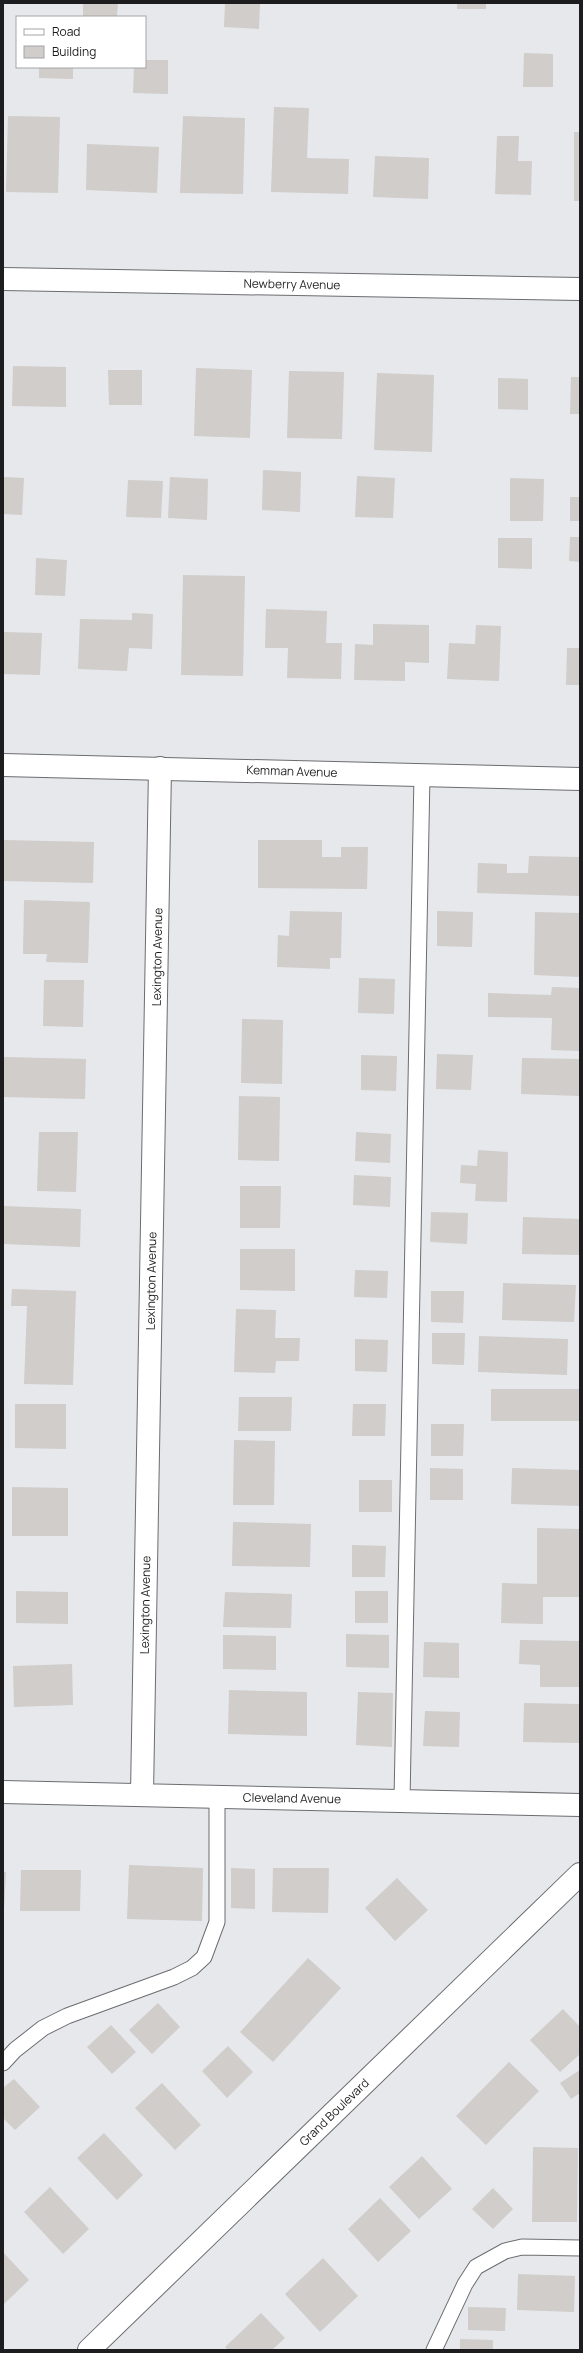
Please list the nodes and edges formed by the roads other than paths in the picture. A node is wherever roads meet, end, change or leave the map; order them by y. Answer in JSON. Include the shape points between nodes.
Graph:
{"nodes":[{"id":1,"x":3,"y":279,"type":"edge"},
{"id":2,"x":580,"y":289,"type":"edge"},
{"id":3,"x":3,"y":765,"type":"edge"},
{"id":4,"x":160,"y":768,"type":"junction"},
{"id":5,"x":422,"y":775,"type":"junction"},
{"id":6,"x":580,"y":779,"type":"edge"},
{"id":7,"x":3,"y":1792,"type":"edge"},
{"id":8,"x":142,"y":1794,"type":"junction"},
{"id":9,"x":217,"y":1796,"type":"junction"},
{"id":10,"x":402,"y":1800,"type":"junction"},
{"id":11,"x":580,"y":1805,"type":"edge"},
{"id":12,"x":580,"y":1874,"type":"edge"},
{"id":13,"x":3,"y":2063,"type":"edge"},
{"id":14,"x":580,"y":2248,"type":"edge"},
{"id":15,"x":89,"y":2350,"type":"edge"},
{"id":16,"x":434,"y":2350,"type":"edge"}],
"edges":[{"from":1,"to":2,"type":"street","name":"Newberry Avenue"},
{"from":3,"to":4,"type":"street","name":"Kemman Avenue"},
{"from":4,"to":5,"type":"street","name":"Kemman Avenue"},
{"from":4,"to":8,"type":"street","name":"Lexington Avenue"},
{"from":5,"to":6,"type":"street","name":"Kemman Avenue"},
{"from":5,"to":10,"type":"lane"},
{"from":7,"to":8,"type":"street","name":"Cleveland Avenue"},
{"from":8,"to":9,"type":"street","name":"Cleveland Avenue"},
{"from":9,"to":10,"type":"street","name":"Cleveland Avenue"},
{"from":9,"to":13,"type":"lane","via":[[217,1922],[204,1956],[192,1968],[174,1977],[67,2016],[43,2028],[14,2050]]},
{"from":10,"to":11,"type":"street","name":"Cleveland Avenue"},
{"from":12,"to":15,"type":"street","name":"Grand Boulevard"},
{"from":14,"to":16,"type":"lane","via":[[522,2247],[505,2251],[476,2267],[465,2284]]}]}
